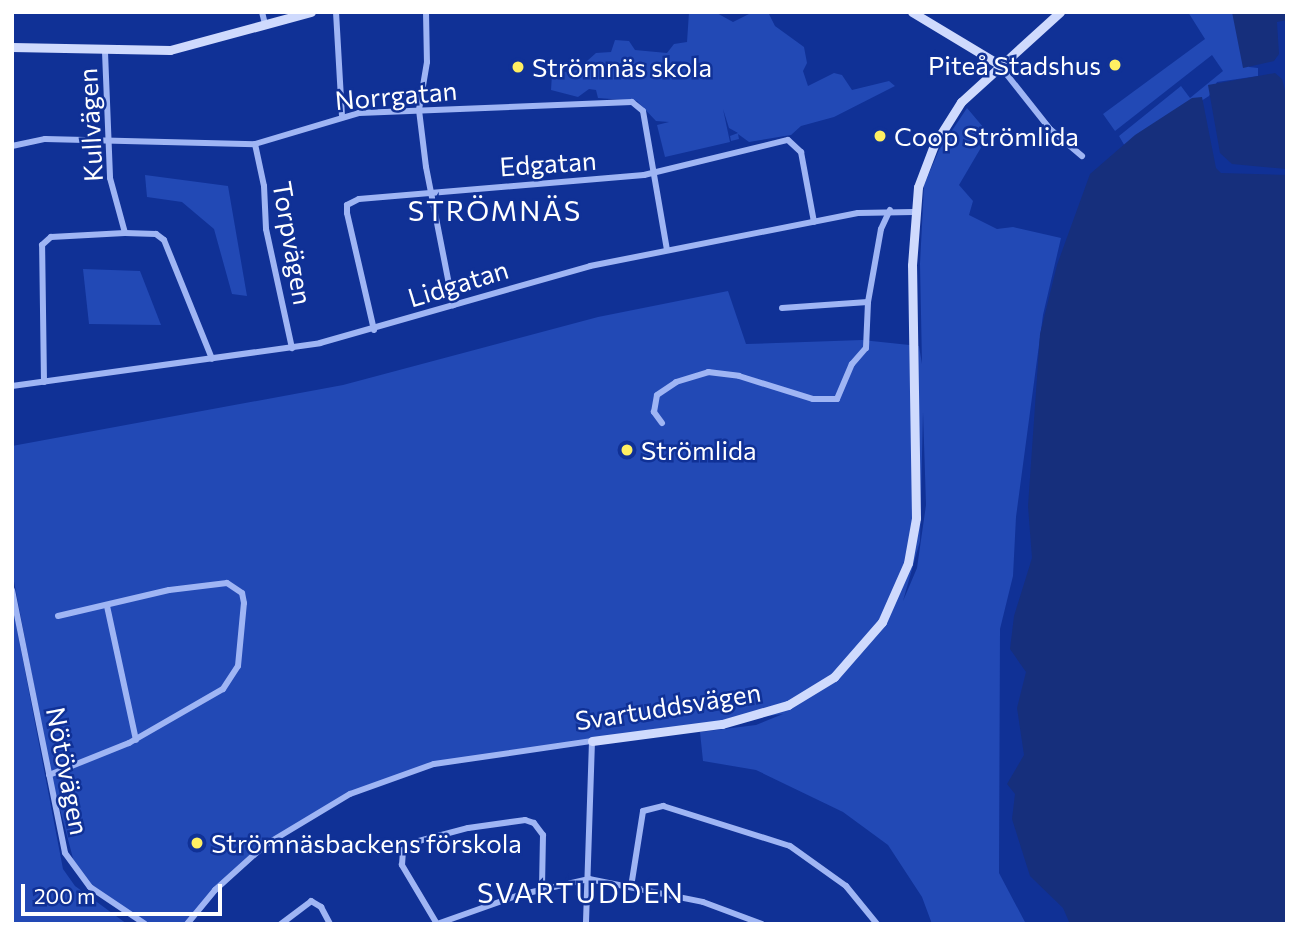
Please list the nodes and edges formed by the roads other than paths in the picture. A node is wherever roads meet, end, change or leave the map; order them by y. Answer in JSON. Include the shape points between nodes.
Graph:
{"nodes":[{"id":1,"x":262,"y":12,"type":"edge"},
{"id":2,"x":311,"y":12,"type":"edge"},
{"id":3,"x":336,"y":12,"type":"edge"},
{"id":4,"x":426,"y":12,"type":"edge"},
{"id":5,"x":912,"y":12,"type":"edge"},
{"id":6,"x":1060,"y":12,"type":"edge"},
{"id":7,"x":265,"y":24,"type":"junction"},
{"id":8,"x":12,"y":47,"type":"edge"},
{"id":9,"x":105,"y":52,"type":"junction"},
{"id":10,"x":1000,"y":65,"type":"junction"},
{"id":11,"x":419,"y":110,"type":"junction"},
{"id":12,"x":342,"y":115,"type":"junction"},
{"id":13,"x":109,"y":143,"type":"junction"},
{"id":14,"x":255,"y":144,"type":"junction"},
{"id":15,"x":12,"y":146,"type":"edge"},
{"id":16,"x":1082,"y":156,"type":"dead end"},
{"id":17,"x":657,"y":172,"type":"junction"},
{"id":18,"x":431,"y":192,"type":"junction"},
{"id":19,"x":890,"y":210,"type":"junction"},
{"id":20,"x":913,"y":212,"type":"junction"},
{"id":21,"x":814,"y":222,"type":"junction"},
{"id":22,"x":125,"y":233,"type":"junction"},
{"id":23,"x":667,"y":250,"type":"junction"},
{"id":24,"x":868,"y":302,"type":"junction"},
{"id":25,"x":453,"y":305,"type":"junction"},
{"id":26,"x":782,"y":308,"type":"dead end"},
{"id":27,"x":373,"y":330,"type":"junction"},
{"id":28,"x":292,"y":348,"type":"junction"},
{"id":29,"x":212,"y":359,"type":"junction"},
{"id":30,"x":44,"y":382,"type":"junction"},
{"id":31,"x":12,"y":386,"type":"edge"},
{"id":32,"x":662,"y":423,"type":"dead end"},
{"id":33,"x":12,"y":590,"type":"edge"},
{"id":34,"x":107,"y":606,"type":"junction"},
{"id":35,"x":58,"y":616,"type":"dead end"},
{"id":36,"x":136,"y":740,"type":"junction"},
{"id":37,"x":592,"y":741,"type":"junction"},
{"id":38,"x":48,"y":775,"type":"junction"},
{"id":39,"x":589,"y":879,"type":"junction"},
{"id":40,"x":631,"y":887,"type":"junction"},
{"id":41,"x":542,"y":888,"type":"junction"},
{"id":42,"x":145,"y":924,"type":"edge"},
{"id":43,"x":187,"y":924,"type":"edge"},
{"id":44,"x":281,"y":924,"type":"edge"},
{"id":45,"x":330,"y":924,"type":"edge"},
{"id":46,"x":437,"y":924,"type":"edge"},
{"id":47,"x":586,"y":924,"type":"edge"},
{"id":48,"x":762,"y":924,"type":"edge"},
{"id":49,"x":877,"y":924,"type":"edge"}],
"edges":[{"from":1,"to":7,"type":"street"},
{"from":2,"to":7,"type":"street"},
{"from":3,"to":12,"type":"street"},
{"from":4,"to":11,"type":"street","via":[[427,62]]},
{"from":5,"to":10,"type":"street"},
{"from":6,"to":10,"type":"street","name":"Svartuddsvägen"},
{"from":7,"to":9,"type":"street","via":[[184,48]]},
{"from":8,"to":9,"type":"street"},
{"from":9,"to":13,"type":"street","name":"Kullvägen"},
{"from":10,"to":16,"type":"street","via":[[1050,130]]},
{"from":10,"to":20,"type":"street","name":"Svartuddsvägen","via":[[946,125],[924,166]]},
{"from":11,"to":12,"type":"street","name":"Norrgatan"},
{"from":11,"to":17,"type":"street","name":"Norrgatan","via":[[632,102],[643,111]]},
{"from":11,"to":18,"type":"street"},
{"from":12,"to":14,"type":"street","name":"Norrgatan"},
{"from":13,"to":14,"type":"street","name":"Norrgatan"},
{"from":13,"to":15,"type":"street","name":"Norrgatan","via":[[45,139]]},
{"from":13,"to":22,"type":"street","name":"Kullvägen","via":[[110,178]]},
{"from":14,"to":28,"type":"street","name":"Torpvägen","via":[[264,186],[266,229]]},
{"from":17,"to":18,"type":"street","name":"Edgatan"},
{"from":17,"to":21,"type":"street","name":"Edgatan","via":[[788,140],[800,152]]},
{"from":17,"to":23,"type":"street","name":"Norrgatan"},
{"from":18,"to":25,"type":"street"},
{"from":18,"to":27,"type":"street","name":"Edgatan","via":[[359,199],[347,205]]},
{"from":19,"to":20,"type":"street","name":"Lidgatan"},
{"from":19,"to":21,"type":"street","name":"Lidgatan"},
{"from":19,"to":24,"type":"street","via":[[881,229]]},
{"from":20,"to":37,"type":"street","name":"Svartuddsvägen","via":[[916,518],[908,563],[882,622],[834,677],[788,705],[722,724]]},
{"from":21,"to":23,"type":"street","name":"Lidgatan"},
{"from":22,"to":29,"type":"street","via":[[156,234],[164,240]]},
{"from":22,"to":30,"type":"street","via":[[51,237],[42,245]]},
{"from":23,"to":25,"type":"street","name":"Lidgatan","via":[[544,277]]},
{"from":24,"to":26,"type":"street"},
{"from":24,"to":32,"type":"street","via":[[866,348],[852,364],[837,400],[813,399],[739,376],[708,372],[676,382],[657,395],[654,412]]},
{"from":25,"to":27,"type":"street","name":"Lidgatan"},
{"from":27,"to":28,"type":"street","name":"Lidgatan"},
{"from":28,"to":29,"type":"street","name":"Lidgatan"},
{"from":29,"to":30,"type":"street","name":"Lidgatan"},
{"from":30,"to":31,"type":"street","name":"Lidgatan"},
{"from":33,"to":38,"type":"street","name":"Nötövägen"},
{"from":34,"to":35,"type":"street"},
{"from":34,"to":36,"type":"street"},
{"from":34,"to":36,"type":"street","via":[[169,590],[227,583],[243,597],[238,666],[228,684]]},
{"from":36,"to":38,"type":"street"},
{"from":37,"to":39,"type":"street"},
{"from":37,"to":43,"type":"street","name":"Svartuddsvägen","via":[[434,764],[350,794],[267,844],[215,890]]},
{"from":38,"to":42,"type":"street","name":"Nötövägen","via":[[62,845],[73,868],[90,887]]},
{"from":39,"to":40,"type":"street"},
{"from":39,"to":41,"type":"street"},
{"from":39,"to":47,"type":"street"},
{"from":40,"to":48,"type":"street","via":[[724,908]]},
{"from":40,"to":49,"type":"street","via":[[643,811],[663,806],[790,846],[846,886]]},
{"from":41,"to":46,"type":"street"},
{"from":41,"to":46,"type":"street","via":[[543,835],[534,822],[468,828],[415,842],[403,850],[402,866]]},
{"from":44,"to":45,"type":"street","via":[[311,901],[321,907]]}]}
